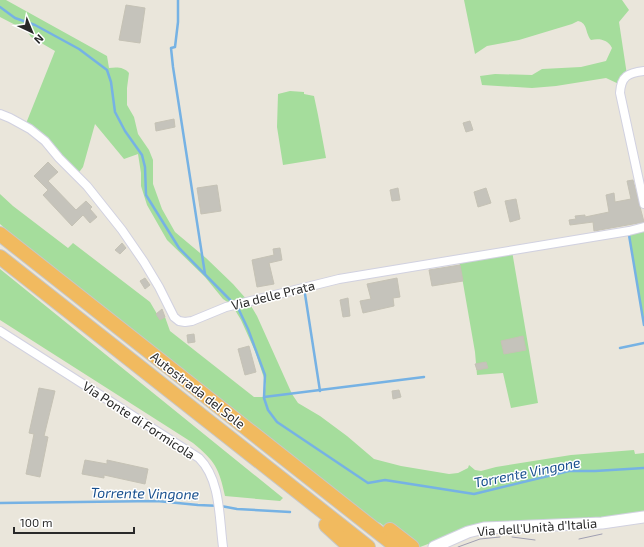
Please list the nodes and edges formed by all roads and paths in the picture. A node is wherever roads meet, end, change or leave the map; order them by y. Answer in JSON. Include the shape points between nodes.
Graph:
{"nodes":[{"id":1,"x":644,"y":71,"type":"edge"},
{"id":2,"x":0,"y":114,"type":"edge"},
{"id":3,"x":644,"y":204,"type":"edge"},
{"id":4,"x":644,"y":227,"type":"edge"},
{"id":5,"x":0,"y":234,"type":"edge"},
{"id":6,"x":0,"y":257,"type":"edge"},
{"id":7,"x":0,"y":331,"type":"edge"},
{"id":8,"x":258,"y":460,"type":"junction"},
{"id":9,"x":644,"y":517,"type":"edge"},
{"id":10,"x":396,"y":542,"type":"edge"},
{"id":11,"x":223,"y":547,"type":"edge"},
{"id":12,"x":350,"y":547,"type":"edge"},
{"id":13,"x":368,"y":547,"type":"edge"},
{"id":14,"x":412,"y":547,"type":"edge"},
{"id":15,"x":434,"y":547,"type":"edge"}],
"edges":[{"from":1,"to":3,"type":"street","via":[[627,75],[623,79],[620,93]]},
{"from":2,"to":4,"type":"street","name":"Via delle Prata","via":[[30,129],[45,140],[99,199],[144,262],[174,317],[179,321],[192,321],[240,303],[339,279]]},
{"from":5,"to":10,"type":"highway","name":"Autostrada del Sole","via":[[351,512],[380,523]]},
{"from":6,"to":8,"type":"highway","name":"Autostrada del Sole"},
{"from":7,"to":11,"type":"street","name":"Via Ponte di Formicola","via":[[195,455],[203,463],[213,481]]},
{"from":8,"to":12,"type":"highway","via":[[298,502]]},
{"from":8,"to":13,"type":"highway","name":"Autostrada del Sole"},
{"from":9,"to":15,"type":"street","name":"Via dell'Unità d'Italia","via":[[602,523],[484,528]]},
{"from":10,"to":14,"type":"highway","name":"Autostrada del Sole"}]}
